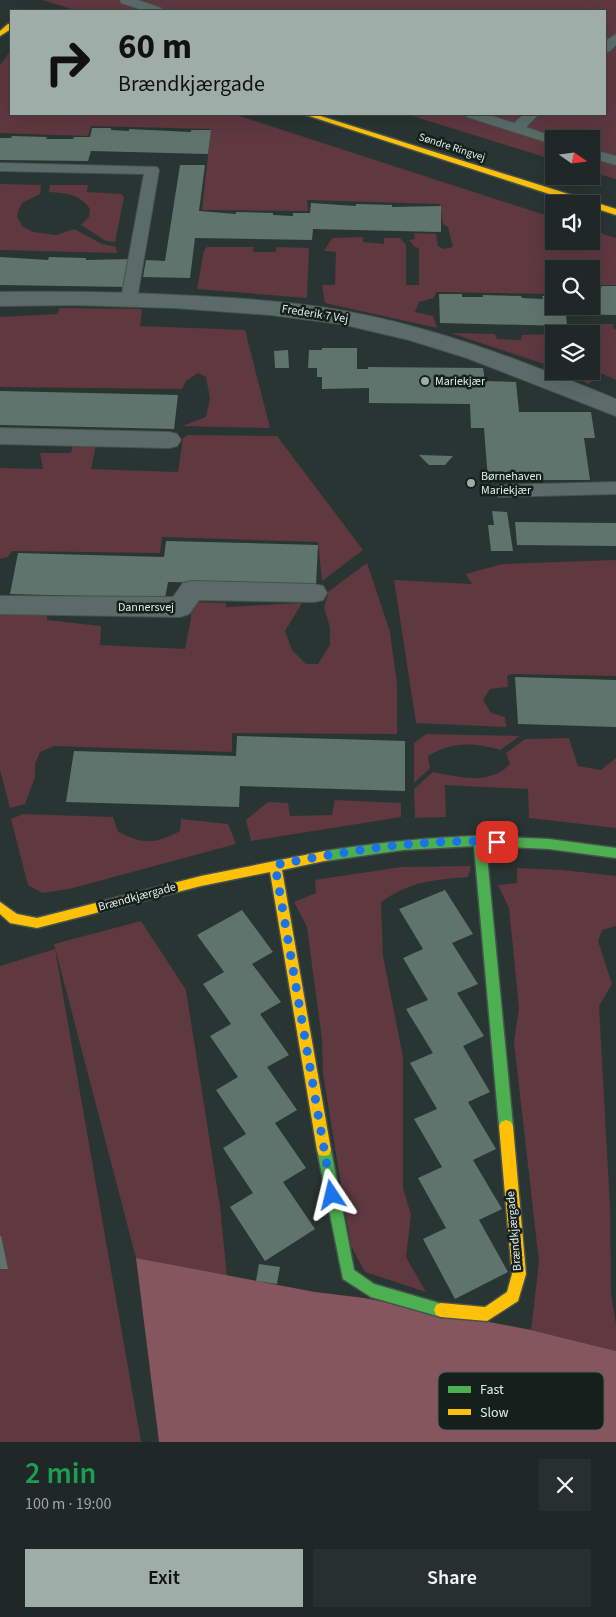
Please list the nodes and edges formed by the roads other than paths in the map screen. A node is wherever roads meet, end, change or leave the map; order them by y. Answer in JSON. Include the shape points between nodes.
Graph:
{"nodes":[{"id":1,"x":126,"y":0,"type":"edge"},
{"id":2,"x":153,"y":10,"type":"edge"},
{"id":3,"x":616,"y":38,"type":"edge"},
{"id":4,"x":606,"y":47,"type":"edge"},
{"id":5,"x":310,"y":115,"type":"edge"},
{"id":6,"x":475,"y":115,"type":"edge"},
{"id":7,"x":531,"y":115,"type":"edge"},
{"id":8,"x":516,"y":128,"type":"junction"},
{"id":9,"x":545,"y":137,"type":"edge"},
{"id":10,"x":600,"y":155,"type":"edge"},
{"id":11,"x":616,"y":161,"type":"edge"},
{"id":12,"x":0,"y":167,"type":"edge"},
{"id":13,"x":562,"y":195,"type":"edge"},
{"id":14,"x":600,"y":207,"type":"edge"},
{"id":15,"x":616,"y":212,"type":"edge"},
{"id":16,"x":0,"y":299,"type":"edge"},
{"id":17,"x":129,"y":299,"type":"junction"},
{"id":18,"x":616,"y":408,"type":"edge"},
{"id":19,"x":0,"y":436,"type":"edge"},
{"id":20,"x":169,"y":440,"type":"dead end"},
{"id":21,"x":616,"y":488,"type":"edge"},
{"id":22,"x":500,"y":491,"type":"dead end"},
{"id":23,"x":314,"y":593,"type":"dead end"},
{"id":24,"x":0,"y":605,"type":"edge"},
{"id":25,"x":480,"y":841,"type":"junction"},
{"id":26,"x":616,"y":852,"type":"edge"},
{"id":27,"x":275,"y":865,"type":"junction"},
{"id":28,"x":5,"y":917,"type":"edge"}],
"edges":[{"from":1,"to":2,"type":"lane"},
{"from":3,"to":4,"type":"lane"},
{"from":5,"to":13,"type":"street","name":"Søndre Ringvej"},
{"from":6,"to":8,"type":"lane"},
{"from":7,"to":8,"type":"lane"},
{"from":8,"to":9,"type":"lane"},
{"from":10,"to":11,"type":"lane"},
{"from":12,"to":17,"type":"lane","via":[[152,170]]},
{"from":14,"to":15,"type":"street","name":"Søndre Ringvej"},
{"from":16,"to":17,"type":"street","name":"Frederik 7 Vej"},
{"from":17,"to":18,"type":"street","name":"Frederik 7 Vej","via":[[303,311],[388,327],[458,348]]},
{"from":19,"to":20,"type":"street"},
{"from":21,"to":22,"type":"lane"},
{"from":23,"to":24,"type":"street","name":"Dannersvej","via":[[192,590],[180,607]]},
{"from":25,"to":26,"type":"street","name":"Brændkjærgade","via":[[568,845]]},
{"from":25,"to":27,"type":"street","name":"Brændkjærgade","via":[[333,854]]},
{"from":25,"to":27,"type":"street","name":"Brændkjærgade","via":[[519,1274],[513,1296],[487,1314],[440,1310],[371,1290],[348,1274]]},
{"from":27,"to":28,"type":"street","name":"Brændkjærgade","via":[[37,923]]}]}
